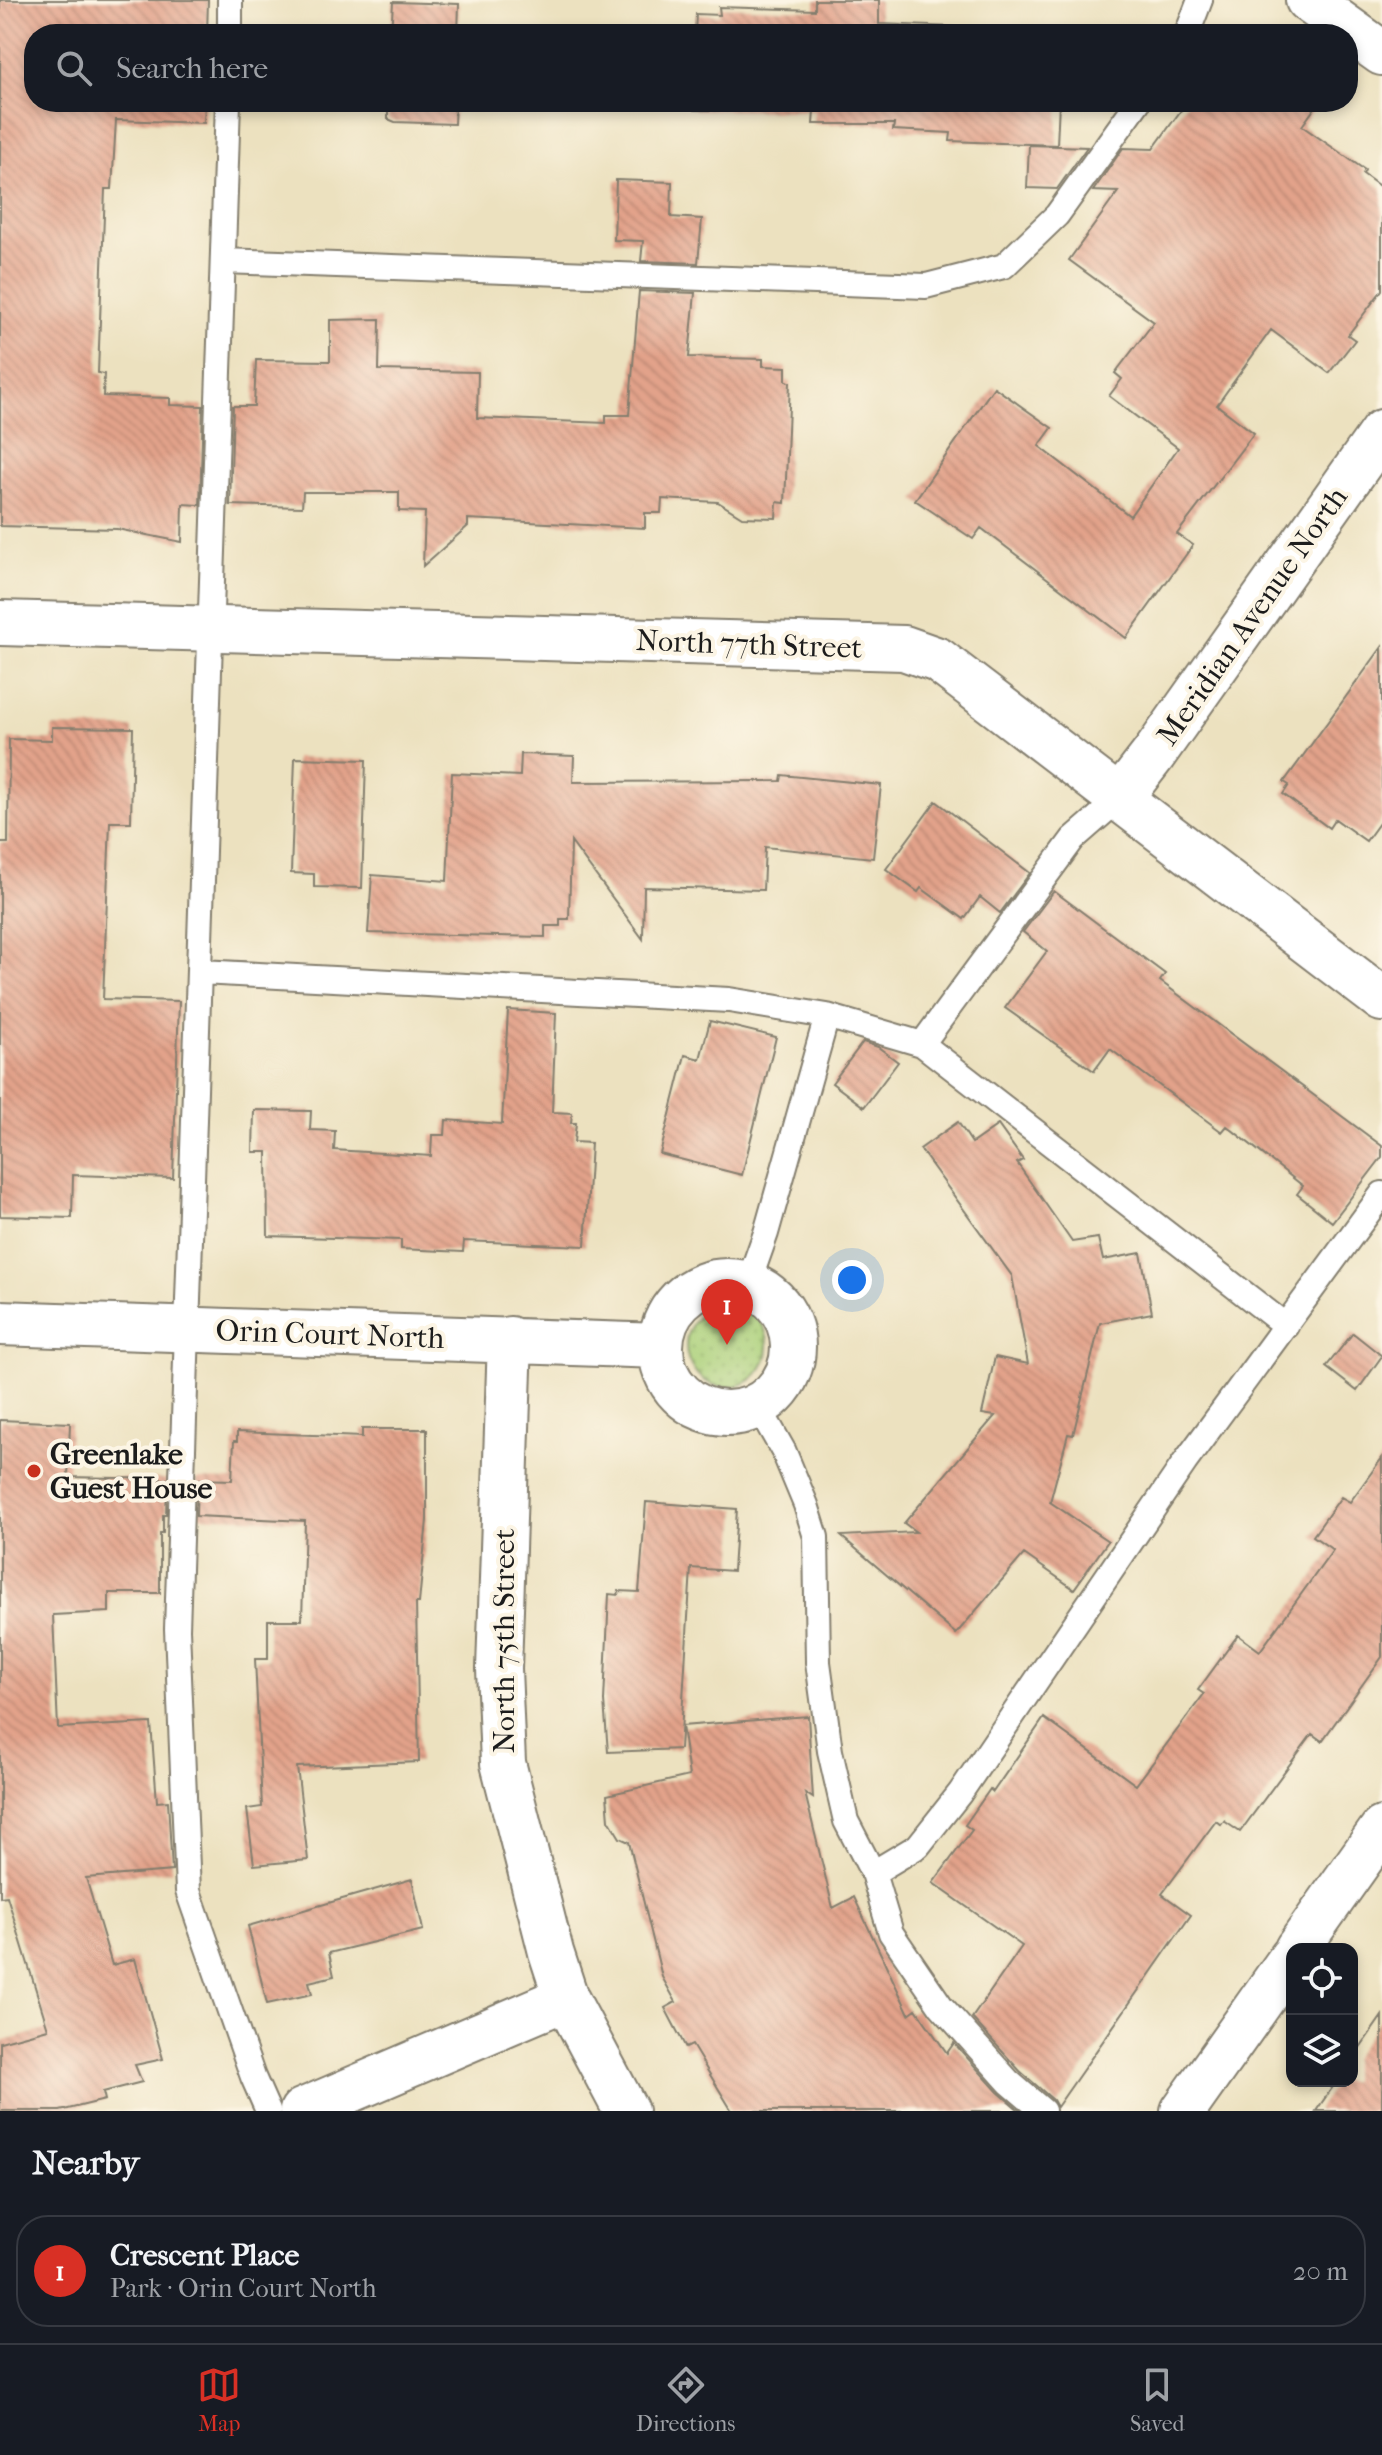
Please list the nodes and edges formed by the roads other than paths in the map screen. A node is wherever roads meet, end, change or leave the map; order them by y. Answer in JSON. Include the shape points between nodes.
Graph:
{"nodes":[{"id":1,"x":230,"y":0,"type":"edge"},
{"id":2,"x":1200,"y":0,"type":"edge"},
{"id":3,"x":1308,"y":0,"type":"edge"},
{"id":4,"x":230,"y":24,"type":"edge"},
{"id":5,"x":1191,"y":24,"type":"edge"},
{"id":6,"x":1342,"y":24,"type":"edge"},
{"id":7,"x":1358,"y":36,"type":"edge"},
{"id":8,"x":1382,"y":53,"type":"edge"},
{"id":9,"x":228,"y":112,"type":"edge"},
{"id":10,"x":1131,"y":112,"type":"edge"},
{"id":11,"x":223,"y":261,"type":"junction"},
{"id":12,"x":1382,"y":432,"type":"edge"},
{"id":13,"x":0,"y":623,"type":"edge"},
{"id":14,"x":211,"y":629,"type":"junction"},
{"id":15,"x":1120,"y":798,"type":"junction"},
{"id":16,"x":201,"y":972,"type":"junction"},
{"id":17,"x":1382,"y":999,"type":"edge"},
{"id":18,"x":827,"y":1016,"type":"junction"},
{"id":19,"x":922,"y":1044,"type":"junction"},
{"id":20,"x":1382,"y":1194,"type":"edge"},
{"id":21,"x":748,"y":1284,"type":"junction"},
{"id":22,"x":0,"y":1323,"type":"edge"},
{"id":23,"x":1286,"y":1326,"type":"junction"},
{"id":24,"x":189,"y":1329,"type":"junction"},
{"id":25,"x":510,"y":1339,"type":"junction"},
{"id":26,"x":660,"y":1346,"type":"junction"},
{"id":27,"x":758,"y":1406,"type":"junction"},
{"id":28,"x":1382,"y":1829,"type":"edge"},
{"id":29,"x":873,"y":1873,"type":"junction"},
{"id":30,"x":1301,"y":1943,"type":"edge"},
{"id":31,"x":1286,"y":1965,"type":"edge"},
{"id":32,"x":566,"y":1998,"type":"junction"},
{"id":33,"x":268,"y":2111,"type":"edge"},
{"id":34,"x":302,"y":2111,"type":"edge"},
{"id":35,"x":626,"y":2111,"type":"edge"},
{"id":36,"x":1043,"y":2111,"type":"edge"},
{"id":37,"x":1183,"y":2111,"type":"edge"}],
"edges":[{"from":1,"to":4,"type":"lane"},
{"from":2,"to":5,"type":"lane"},
{"from":3,"to":6,"type":"street"},
{"from":7,"to":8,"type":"street"},
{"from":9,"to":11,"type":"lane"},
{"from":10,"to":11,"type":"lane","via":[[1057,215],[1004,266],[926,286]]},
{"from":11,"to":14,"type":"lane"},
{"from":12,"to":15,"type":"street","name":"Meridian Avenue North"},
{"from":13,"to":14,"type":"street","name":"North 77th Street"},
{"from":14,"to":15,"type":"street","name":"North 77th Street","via":[[904,648],[938,660]]},
{"from":14,"to":16,"type":"lane"},
{"from":15,"to":17,"type":"street","name":"North 77th Street"},
{"from":15,"to":19,"type":"lane","via":[[1073,839]]},
{"from":16,"to":18,"type":"lane","via":[[729,1000]]},
{"from":16,"to":24,"type":"lane"},
{"from":18,"to":19,"type":"lane"},
{"from":18,"to":21,"type":"lane"},
{"from":19,"to":23,"type":"lane"},
{"from":20,"to":23,"type":"lane"},
{"from":21,"to":26,"type":"street","via":[[715,1282],[684,1296],[670,1314]]},
{"from":21,"to":27,"type":"street","via":[[767,1293],[782,1309],[794,1348],[791,1369],[780,1388]]},
{"from":22,"to":24,"type":"street","name":"Orin Court North"},
{"from":23,"to":29,"type":"lane","via":[[1185,1462],[960,1793],[918,1846]]},
{"from":24,"to":25,"type":"street","name":"Orin Court North"},
{"from":24,"to":33,"type":"lane","via":[[177,1629],[188,1891]]},
{"from":25,"to":26,"type":"street","name":"Orin Court North"},
{"from":25,"to":32,"type":"street","name":"North 75th Street","via":[[499,1669],[503,1763]]},
{"from":26,"to":27,"type":"street","via":[[669,1378],[682,1396],[701,1408],[722,1414]]},
{"from":27,"to":29,"type":"lane","via":[[784,1452],[816,1537],[818,1662],[830,1751],[846,1821]]},
{"from":28,"to":30,"type":"street"},
{"from":29,"to":36,"type":"lane","via":[[891,1933],[941,2006],[1009,2082]]},
{"from":31,"to":37,"type":"street"},
{"from":32,"to":34,"type":"street"},
{"from":32,"to":35,"type":"street","name":"North 75th Street"}]}
